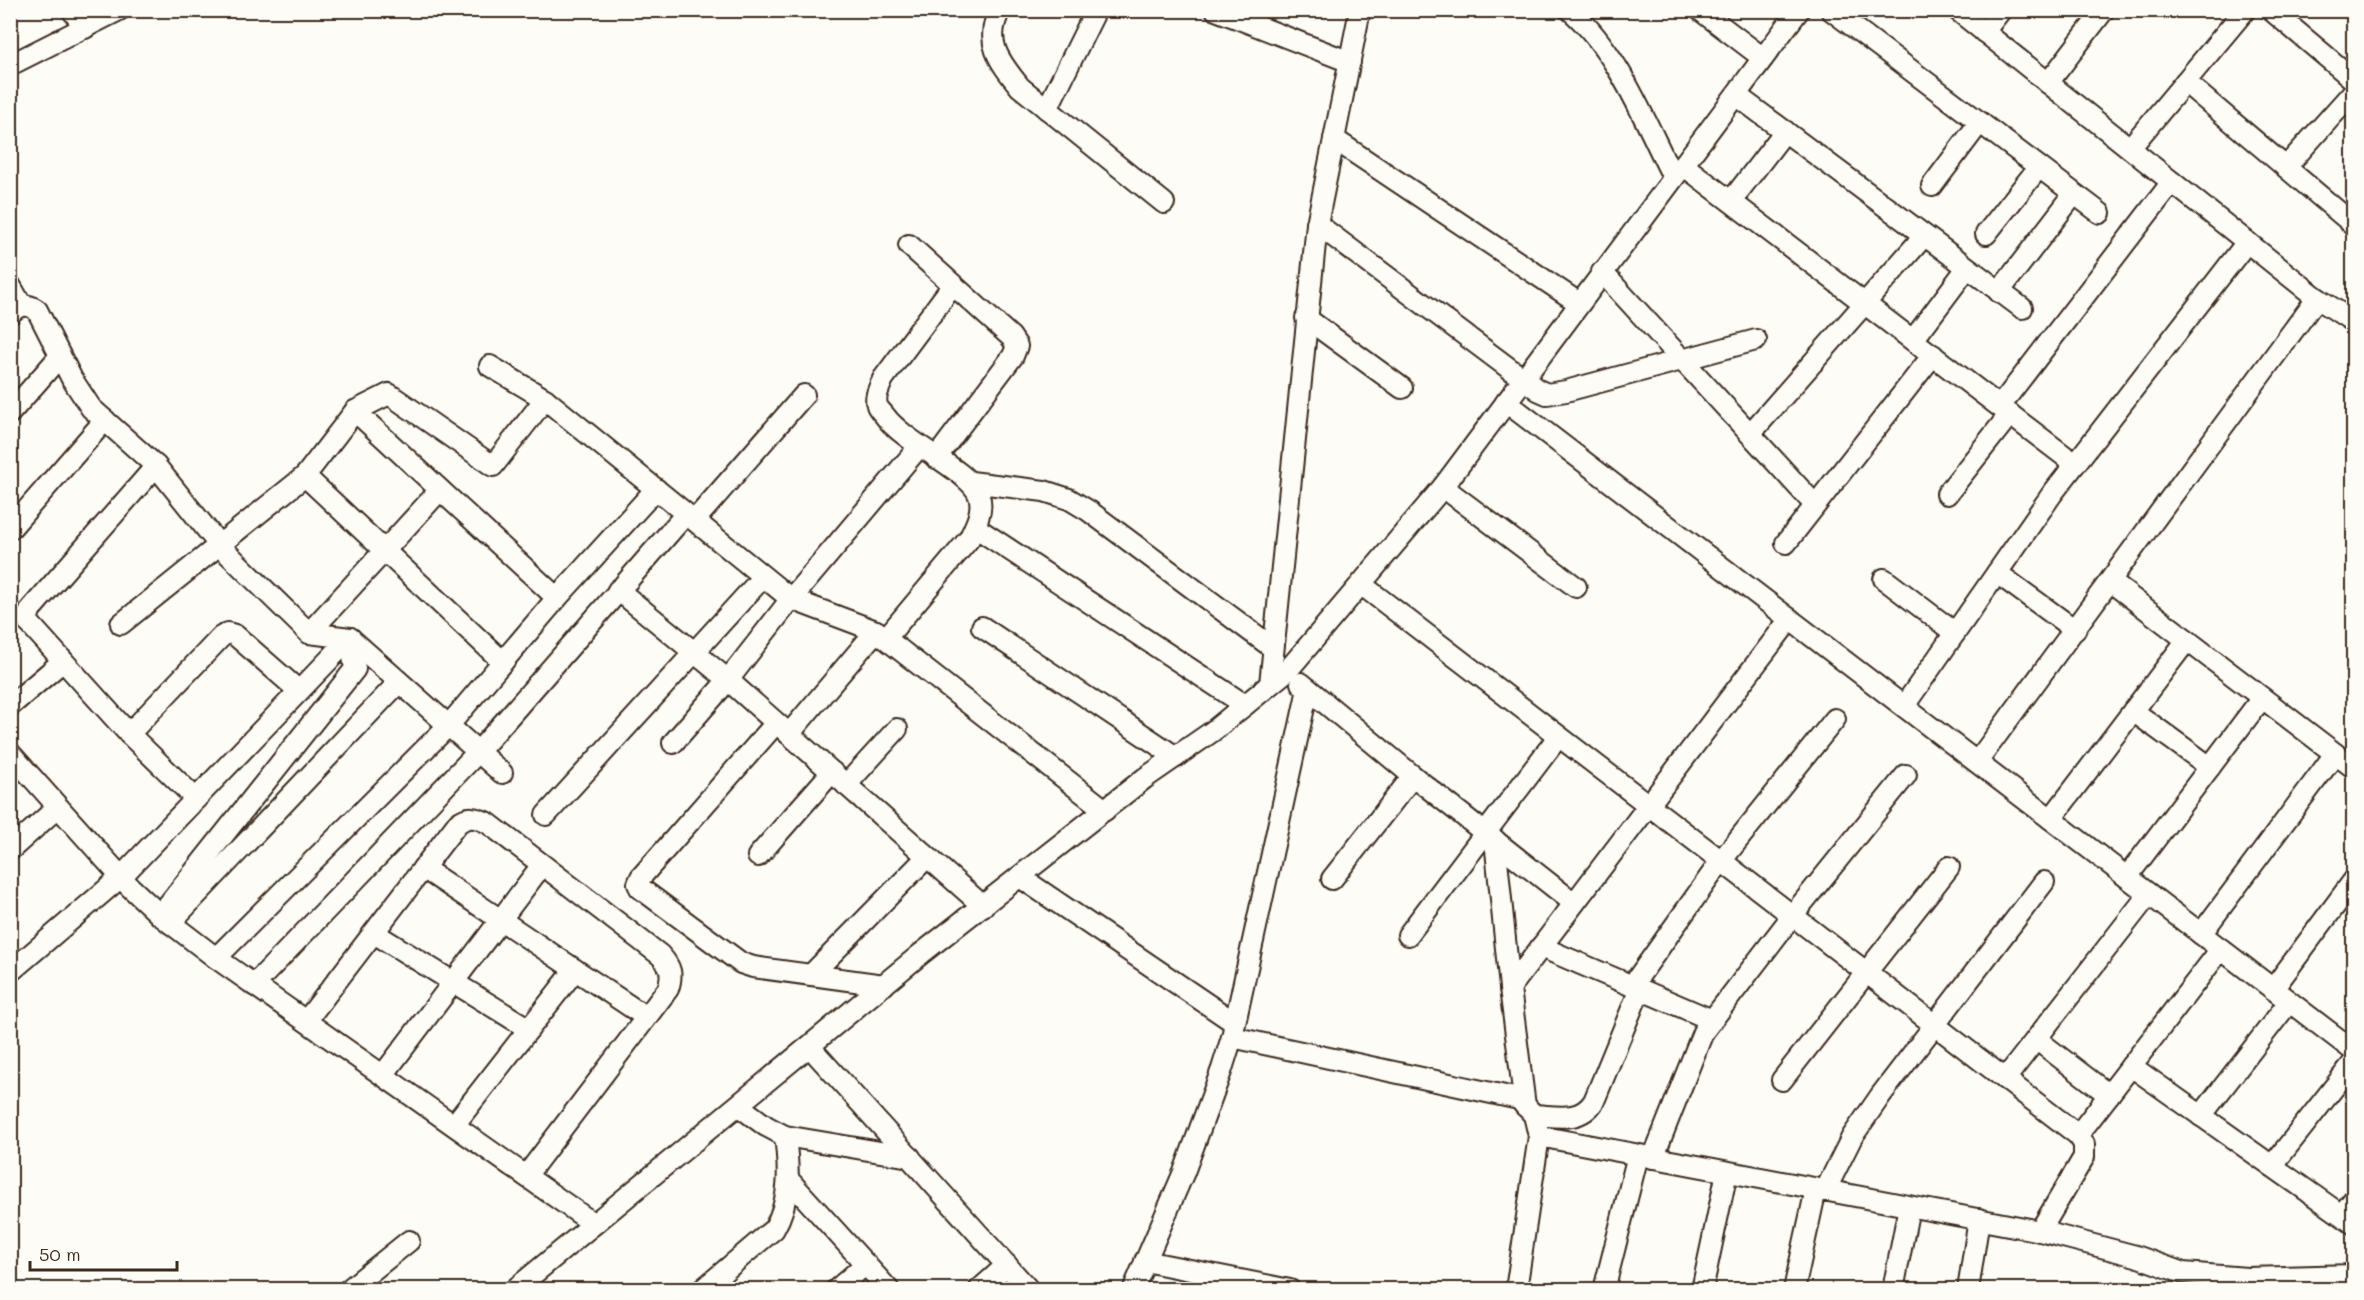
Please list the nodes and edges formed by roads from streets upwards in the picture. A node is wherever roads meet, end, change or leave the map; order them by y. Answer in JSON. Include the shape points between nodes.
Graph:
{"nodes":[{"id":1,"x":72,"y":10,"type":"edge"},
{"id":2,"x":119,"y":10,"type":"edge"},
{"id":3,"x":1000,"y":10,"type":"edge"},
{"id":4,"x":1096,"y":10,"type":"edge"},
{"id":5,"x":1216,"y":10,"type":"edge"},
{"id":6,"x":1360,"y":10,"type":"edge"},
{"id":7,"x":1570,"y":10,"type":"edge"},
{"id":8,"x":1700,"y":10,"type":"edge"},
{"id":9,"x":1799,"y":10,"type":"edge"},
{"id":10,"x":1831,"y":10,"type":"edge"},
{"id":11,"x":1957,"y":10,"type":"edge"},
{"id":12,"x":2001,"y":10,"type":"edge"},
{"id":13,"x":2104,"y":10,"type":"edge"},
{"id":14,"x":2246,"y":10,"type":"edge"},
{"id":15,"x":2271,"y":10,"type":"edge"},
{"id":16,"x":85,"y":28,"type":"junction"},
{"id":17,"x":1984,"y":32,"type":"junction"},
{"id":18,"x":1763,"y":58,"type":"junction"},
{"id":19,"x":1350,"y":62,"type":"junction"},
{"id":20,"x":10,"y":66,"type":"edge"},
{"id":21,"x":2354,"y":80,"type":"edge"},
{"id":22,"x":2185,"y":82,"type":"junction"},
{"id":23,"x":2048,"y":83,"type":"junction"},
{"id":24,"x":2354,"y":91,"type":"edge"},
{"id":25,"x":1736,"y":95,"type":"junction"},
{"id":26,"x":1047,"y":109,"type":"junction"},
{"id":27,"x":1980,"y":122,"type":"junction"},
{"id":28,"x":1785,"y":131,"type":"junction"},
{"id":29,"x":1334,"y":139,"type":"junction"},
{"id":30,"x":2130,"y":148,"type":"junction"},
{"id":31,"x":2039,"y":167,"type":"junction"},
{"id":32,"x":2286,"y":167,"type":"junction"},
{"id":33,"x":1678,"y":171,"type":"junction"},
{"id":34,"x":2172,"y":182,"type":"junction"},
{"id":35,"x":1932,"y":186,"type":"dead end"},
{"id":36,"x":2074,"y":194,"type":"junction"},
{"id":37,"x":1731,"y":201,"type":"junction"},
{"id":38,"x":1164,"y":203,"type":"dead end"},
{"id":39,"x":2100,"y":213,"type":"dead end"},
{"id":40,"x":1317,"y":224,"type":"junction"},
{"id":41,"x":2354,"y":225,"type":"edge"},
{"id":42,"x":1986,"y":234,"type":"dead end"},
{"id":43,"x":1924,"y":236,"type":"junction"},
{"id":44,"x":2247,"y":242,"type":"junction"},
{"id":45,"x":909,"y":245,"type":"dead end"},
{"id":46,"x":1967,"y":268,"type":"junction"},
{"id":47,"x":1602,"y":272,"type":"junction"},
{"id":48,"x":10,"y":285,"type":"edge"},
{"id":49,"x":953,"y":285,"type":"junction"},
{"id":50,"x":2000,"y":292,"type":"junction"},
{"id":51,"x":2317,"y":298,"type":"junction"},
{"id":52,"x":1579,"y":303,"type":"junction"},
{"id":53,"x":1865,"y":304,"type":"junction"},
{"id":54,"x":2022,"y":308,"type":"dead end"},
{"id":55,"x":16,"y":310,"type":"edge"},
{"id":56,"x":1306,"y":318,"type":"junction"},
{"id":57,"x":2352,"y":320,"type":"edge"},
{"id":58,"x":1756,"y":340,"type":"dead end"},
{"id":59,"x":1913,"y":340,"type":"junction"},
{"id":60,"x":1933,"y":355,"type":"junction"},
{"id":61,"x":60,"y":356,"type":"junction"},
{"id":62,"x":1682,"y":360,"type":"junction"},
{"id":63,"x":490,"y":366,"type":"dead end"},
{"id":64,"x":1524,"y":378,"type":"junction"},
{"id":65,"x":1402,"y":388,"type":"dead end"},
{"id":66,"x":804,"y":395,"type":"dead end"},
{"id":67,"x":545,"y":399,"type":"junction"},
{"id":68,"x":1506,"y":402,"type":"junction"},
{"id":69,"x":2005,"y":410,"type":"junction"},
{"id":70,"x":355,"y":411,"type":"junction"},
{"id":71,"x":10,"y":413,"type":"edge"},
{"id":72,"x":105,"y":420,"type":"junction"},
{"id":73,"x":1750,"y":434,"type":"junction"},
{"id":74,"x":919,"y":447,"type":"junction"},
{"id":75,"x":936,"y":458,"type":"junction"},
{"id":76,"x":2075,"y":464,"type":"junction"},
{"id":77,"x":156,"y":466,"type":"junction"},
{"id":78,"x":305,"y":476,"type":"junction"},
{"id":79,"x":971,"y":482,"type":"junction"},
{"id":80,"x":1443,"y":487,"type":"junction"},
{"id":81,"x":656,"y":489,"type":"junction"},
{"id":82,"x":440,"y":490,"type":"junction"},
{"id":83,"x":1947,"y":494,"type":"dead end"},
{"id":84,"x":1815,"y":505,"type":"junction"},
{"id":85,"x":691,"y":517,"type":"junction"},
{"id":86,"x":975,"y":527,"type":"junction"},
{"id":87,"x":10,"y":529,"type":"edge"},
{"id":88,"x":1786,"y":543,"type":"dead end"},
{"id":89,"x":220,"y":546,"type":"junction"},
{"id":90,"x":385,"y":551,"type":"junction"},
{"id":91,"x":1997,"y":573,"type":"junction"},
{"id":92,"x":763,"y":577,"type":"junction"},
{"id":93,"x":1884,"y":579,"type":"dead end"},
{"id":94,"x":2111,"y":582,"type":"junction"},
{"id":95,"x":1362,"y":585,"type":"junction"},
{"id":96,"x":1576,"y":587,"type":"dead end"},
{"id":97,"x":618,"y":590,"type":"junction"},
{"id":98,"x":558,"y":598,"type":"junction"},
{"id":99,"x":791,"y":599,"type":"junction"},
{"id":100,"x":1790,"y":619,"type":"junction"},
{"id":101,"x":121,"y":624,"type":"dead end"},
{"id":102,"x":982,"y":627,"type":"dead end"},
{"id":103,"x":2075,"y":630,"type":"junction"},
{"id":104,"x":309,"y":633,"type":"junction"},
{"id":105,"x":1955,"y":633,"type":"junction"},
{"id":106,"x":881,"y":634,"type":"junction"},
{"id":107,"x":350,"y":638,"type":"junction"},
{"id":108,"x":2187,"y":640,"type":"junction"},
{"id":109,"x":1273,"y":648,"type":"junction"},
{"id":110,"x":694,"y":653,"type":"junction"},
{"id":111,"x":63,"y":661,"type":"junction"},
{"id":112,"x":503,"y":662,"type":"junction"},
{"id":113,"x":1288,"y":670,"type":"junction"},
{"id":114,"x":728,"y":680,"type":"junction"},
{"id":115,"x":399,"y":682,"type":"junction"},
{"id":116,"x":1270,"y":684,"type":"junction"},
{"id":117,"x":1308,"y":689,"type":"junction"},
{"id":118,"x":299,"y":691,"type":"junction"},
{"id":119,"x":2262,"y":698,"type":"junction"},
{"id":120,"x":1245,"y":705,"type":"junction"},
{"id":121,"x":10,"y":706,"type":"edge"},
{"id":122,"x":1904,"y":706,"type":"junction"},
{"id":123,"x":2133,"y":711,"type":"junction"},
{"id":124,"x":1835,"y":719,"type":"dead end"},
{"id":125,"x":449,"y":726,"type":"junction"},
{"id":126,"x":783,"y":728,"type":"junction"},
{"id":127,"x":897,"y":729,"type":"dead end"},
{"id":128,"x":129,"y":734,"type":"junction"},
{"id":129,"x":1558,"y":736,"type":"junction"},
{"id":130,"x":673,"y":743,"type":"dead end"},
{"id":131,"x":478,"y":752,"type":"junction"},
{"id":132,"x":10,"y":753,"type":"edge"},
{"id":133,"x":2335,"y":754,"type":"junction"},
{"id":134,"x":1176,"y":757,"type":"junction"},
{"id":135,"x":1977,"y":762,"type":"junction"},
{"id":136,"x":2210,"y":767,"type":"junction"},
{"id":137,"x":2354,"y":768,"type":"edge"},
{"id":138,"x":502,"y":773,"type":"dead end"},
{"id":139,"x":1906,"y":775,"type":"dead end"},
{"id":140,"x":1413,"y":776,"type":"junction"},
{"id":141,"x":839,"y":778,"type":"junction"},
{"id":142,"x":196,"y":799,"type":"junction"},
{"id":143,"x":1648,"y":806,"type":"junction"},
{"id":144,"x":58,"y":807,"type":"junction"},
{"id":145,"x":1105,"y":810,"type":"junction"},
{"id":146,"x":546,"y":814,"type":"dead end"},
{"id":147,"x":2051,"y":819,"type":"junction"},
{"id":148,"x":1491,"y":837,"type":"junction"},
{"id":149,"x":10,"y":850,"type":"edge"},
{"id":150,"x":758,"y":856,"type":"dead end"},
{"id":151,"x":927,"y":857,"type":"junction"},
{"id":152,"x":1721,"y":861,"type":"junction"},
{"id":153,"x":542,"y":865,"type":"junction"},
{"id":154,"x":1949,"y":867,"type":"dead end"},
{"id":155,"x":423,"y":868,"type":"junction"},
{"id":156,"x":1020,"y":876,"type":"junction"},
{"id":157,"x":121,"y":877,"type":"junction"},
{"id":158,"x":2127,"y":877,"type":"junction"},
{"id":159,"x":1332,"y":879,"type":"dead end"},
{"id":160,"x":2354,"y":880,"type":"edge"},
{"id":161,"x":2044,"y":882,"type":"dead end"},
{"id":162,"x":2150,"y":894,"type":"junction"},
{"id":163,"x":1574,"y":903,"type":"junction"},
{"id":164,"x":983,"y":906,"type":"junction"},
{"id":165,"x":1792,"y":916,"type":"junction"},
{"id":166,"x":165,"y":919,"type":"junction"},
{"id":167,"x":501,"y":921,"type":"junction"},
{"id":168,"x":374,"y":933,"type":"junction"},
{"id":169,"x":2201,"y":934,"type":"junction"},
{"id":170,"x":1408,"y":935,"type":"dead end"},
{"id":171,"x":1541,"y":946,"type":"junction"},
{"id":172,"x":2221,"y":949,"type":"junction"},
{"id":173,"x":216,"y":958,"type":"junction"},
{"id":174,"x":575,"y":970,"type":"junction"},
{"id":175,"x":10,"y":972,"type":"edge"},
{"id":176,"x":1866,"y":973,"type":"junction"},
{"id":177,"x":811,"y":975,"type":"junction"},
{"id":178,"x":454,"y":982,"type":"junction"},
{"id":179,"x":254,"y":985,"type":"junction"},
{"id":180,"x":884,"y":986,"type":"junction"},
{"id":181,"x":1510,"y":988,"type":"junction"},
{"id":182,"x":1636,"y":988,"type":"junction"},
{"id":183,"x":2273,"y":990,"type":"junction"},
{"id":184,"x":2289,"y":1002,"type":"junction"},
{"id":185,"x":646,"y":1017,"type":"junction"},
{"id":186,"x":1712,"y":1020,"type":"junction"},
{"id":187,"x":306,"y":1021,"type":"junction"},
{"id":188,"x":1934,"y":1025,"type":"junction"},
{"id":189,"x":529,"y":1029,"type":"junction"},
{"id":190,"x":1233,"y":1030,"type":"junction"},
{"id":191,"x":2036,"y":1039,"type":"junction"},
{"id":192,"x":2350,"y":1042,"type":"edge"},
{"id":193,"x":810,"y":1047,"type":"junction"},
{"id":194,"x":2354,"y":1062,"type":"edge"},
{"id":195,"x":2131,"y":1066,"type":"junction"},
{"id":196,"x":383,"y":1075,"type":"junction"},
{"id":197,"x":2005,"y":1079,"type":"junction"},
{"id":198,"x":1782,"y":1080,"type":"dead end"},
{"id":199,"x":2109,"y":1095,"type":"junction"},
{"id":200,"x":738,"y":1106,"type":"junction"},
{"id":201,"x":1530,"y":1111,"type":"junction"},
{"id":202,"x":2201,"y":1116,"type":"junction"},
{"id":203,"x":454,"y":1125,"type":"junction"},
{"id":204,"x":2078,"y":1135,"type":"junction"},
{"id":205,"x":785,"y":1136,"type":"junction"},
{"id":206,"x":1539,"y":1136,"type":"junction"},
{"id":207,"x":1646,"y":1156,"type":"junction"},
{"id":208,"x":910,"y":1157,"type":"junction"},
{"id":209,"x":2272,"y":1166,"type":"junction"},
{"id":210,"x":1727,"y":1172,"type":"junction"},
{"id":211,"x":526,"y":1176,"type":"junction"},
{"id":212,"x":788,"y":1179,"type":"junction"},
{"id":213,"x":1821,"y":1190,"type":"junction"},
{"id":214,"x":1909,"y":1207,"type":"junction"},
{"id":215,"x":2350,"y":1213,"type":"edge"},
{"id":216,"x":1979,"y":1219,"type":"junction"},
{"id":217,"x":594,"y":1224,"type":"junction"},
{"id":218,"x":2040,"y":1231,"type":"junction"},
{"id":219,"x":409,"y":1241,"type":"dead end"},
{"id":220,"x":1145,"y":1261,"type":"junction"},
{"id":221,"x":866,"y":1264,"type":"junction"},
{"id":222,"x":1006,"y":1265,"type":"junction"},
{"id":223,"x":2354,"y":1275,"type":"edge"},
{"id":224,"x":1225,"y":1283,"type":"edge"},
{"id":225,"x":348,"y":1290,"type":"edge"},
{"id":226,"x":514,"y":1290,"type":"edge"},
{"id":227,"x":702,"y":1290,"type":"edge"},
{"id":228,"x":836,"y":1290,"type":"edge"},
{"id":229,"x":889,"y":1290,"type":"edge"},
{"id":230,"x":979,"y":1290,"type":"edge"},
{"id":231,"x":1029,"y":1290,"type":"edge"},
{"id":232,"x":1133,"y":1290,"type":"edge"},
{"id":233,"x":1290,"y":1290,"type":"edge"},
{"id":234,"x":1516,"y":1290,"type":"edge"},
{"id":235,"x":1604,"y":1290,"type":"edge"},
{"id":236,"x":1702,"y":1290,"type":"edge"},
{"id":237,"x":1794,"y":1290,"type":"edge"},
{"id":238,"x":1893,"y":1290,"type":"edge"},
{"id":239,"x":1968,"y":1290,"type":"edge"}],
"edges":[{"from":1,"to":16,"type":"street"},
{"from":2,"to":16,"type":"street"},
{"from":3,"to":26,"type":"street","via":[[992,33],[994,48],[1020,87]]},
{"from":4,"to":26,"type":"street"},
{"from":5,"to":19,"type":"street"},
{"from":6,"to":19,"type":"street"},
{"from":7,"to":33,"type":"street","via":[[1610,54]]},
{"from":8,"to":18,"type":"street"},
{"from":9,"to":18,"type":"street"},
{"from":10,"to":27,"type":"street"},
{"from":11,"to":17,"type":"street"},
{"from":12,"to":17,"type":"street"},
{"from":13,"to":23,"type":"street"},
{"from":14,"to":22,"type":"street"},
{"from":15,"to":21,"type":"street"},
{"from":16,"to":20,"type":"street"},
{"from":17,"to":23,"type":"street"},
{"from":18,"to":25,"type":"street"},
{"from":19,"to":29,"type":"street"},
{"from":22,"to":30,"type":"street"},
{"from":22,"to":32,"type":"street"},
{"from":23,"to":30,"type":"street"},
{"from":24,"to":32,"type":"street"},
{"from":25,"to":28,"type":"street"},
{"from":25,"to":33,"type":"street"},
{"from":26,"to":38,"type":"street"},
{"from":27,"to":31,"type":"street"},
{"from":27,"to":35,"type":"street"},
{"from":28,"to":37,"type":"street"},
{"from":28,"to":43,"type":"street"},
{"from":29,"to":40,"type":"street"},
{"from":29,"to":52,"type":"street"},
{"from":30,"to":34,"type":"street"},
{"from":31,"to":36,"type":"street"},
{"from":31,"to":42,"type":"street"},
{"from":32,"to":41,"type":"street"},
{"from":33,"to":37,"type":"street"},
{"from":33,"to":47,"type":"street"},
{"from":34,"to":44,"type":"street"},
{"from":34,"to":69,"type":"street"},
{"from":36,"to":39,"type":"street"},
{"from":36,"to":50,"type":"street"},
{"from":37,"to":53,"type":"street"},
{"from":40,"to":56,"type":"street"},
{"from":40,"to":64,"type":"street"},
{"from":43,"to":46,"type":"street"},
{"from":43,"to":53,"type":"street"},
{"from":44,"to":51,"type":"street"},
{"from":44,"to":76,"type":"street"},
{"from":45,"to":49,"type":"street"},
{"from":46,"to":50,"type":"street"},
{"from":46,"to":59,"type":"street"},
{"from":47,"to":52,"type":"street"},
{"from":47,"to":62,"type":"street"},
{"from":48,"to":55,"type":"street"},
{"from":49,"to":74,"type":"street","via":[[877,393],[877,405],[890,424]]},
{"from":49,"to":75,"type":"street","via":[[1017,346]]},
{"from":50,"to":54,"type":"street"},
{"from":51,"to":57,"type":"street"},
{"from":51,"to":94,"type":"street"},
{"from":52,"to":64,"type":"street"},
{"from":53,"to":59,"type":"street"},
{"from":53,"to":73,"type":"street"},
{"from":55,"to":61,"type":"street","via":[[30,305],[38,310]]},
{"from":56,"to":65,"type":"street"},
{"from":56,"to":109,"type":"street"},
{"from":58,"to":62,"type":"street"},
{"from":59,"to":60,"type":"street"},
{"from":60,"to":69,"type":"street"},
{"from":60,"to":84,"type":"street"},
{"from":61,"to":71,"type":"street"},
{"from":61,"to":72,"type":"street","via":[[91,408]]},
{"from":62,"to":64,"type":"street","via":[[1566,392],[1547,394]]},
{"from":62,"to":73,"type":"street"},
{"from":63,"to":67,"type":"street"},
{"from":64,"to":68,"type":"street"},
{"from":66,"to":85,"type":"street"},
{"from":67,"to":70,"type":"street","via":[[493,466],[389,394]]},
{"from":67,"to":81,"type":"street"},
{"from":68,"to":80,"type":"street"},
{"from":68,"to":100,"type":"street"},
{"from":69,"to":76,"type":"street"},
{"from":69,"to":83,"type":"street"},
{"from":70,"to":78,"type":"street"},
{"from":70,"to":82,"type":"street"},
{"from":72,"to":77,"type":"street"},
{"from":72,"to":87,"type":"street"},
{"from":73,"to":84,"type":"street"},
{"from":74,"to":75,"type":"street"},
{"from":74,"to":99,"type":"street"},
{"from":75,"to":79,"type":"street"},
{"from":76,"to":91,"type":"street"},
{"from":77,"to":89,"type":"street"},
{"from":77,"to":111,"type":"street","via":[[31,609],[29,623]]},
{"from":78,"to":89,"type":"street"},
{"from":78,"to":90,"type":"street"},
{"from":79,"to":86,"type":"street","via":[[980,497]]},
{"from":79,"to":109,"type":"street","via":[[1044,491],[1069,499]]},
{"from":80,"to":95,"type":"street"},
{"from":80,"to":96,"type":"street"},
{"from":81,"to":85,"type":"street"},
{"from":81,"to":98,"type":"street"},
{"from":82,"to":90,"type":"street"},
{"from":82,"to":98,"type":"street"},
{"from":84,"to":88,"type":"street"},
{"from":85,"to":92,"type":"street"},
{"from":85,"to":97,"type":"street"},
{"from":86,"to":106,"type":"street","via":[[969,539]]},
{"from":86,"to":120,"type":"street"},
{"from":89,"to":101,"type":"street"},
{"from":89,"to":104,"type":"street"},
{"from":90,"to":104,"type":"street"},
{"from":90,"to":112,"type":"street"},
{"from":91,"to":103,"type":"street"},
{"from":91,"to":105,"type":"street"},
{"from":92,"to":99,"type":"street"},
{"from":92,"to":110,"type":"street"},
{"from":93,"to":105,"type":"street"},
{"from":94,"to":103,"type":"street"},
{"from":94,"to":108,"type":"street"},
{"from":95,"to":113,"type":"street"},
{"from":95,"to":129,"type":"street"},
{"from":97,"to":110,"type":"street"},
{"from":97,"to":131,"type":"street"},
{"from":98,"to":112,"type":"street"},
{"from":99,"to":106,"type":"street"},
{"from":99,"to":114,"type":"street"},
{"from":100,"to":122,"type":"street"},
{"from":100,"to":143,"type":"street"},
{"from":102,"to":134,"type":"street"},
{"from":103,"to":135,"type":"street"},
{"from":104,"to":107,"type":"street"},
{"from":105,"to":122,"type":"street"},
{"from":106,"to":126,"type":"street"},
{"from":106,"to":145,"type":"street"},
{"from":107,"to":115,"type":"street"},
{"from":107,"to":118,"type":"street"},
{"from":107,"to":166,"type":"street","via":[[355,669]]},
{"from":108,"to":119,"type":"street"},
{"from":108,"to":123,"type":"street"},
{"from":109,"to":116,"type":"street"},
{"from":110,"to":114,"type":"street"},
{"from":110,"to":146,"type":"street"},
{"from":111,"to":121,"type":"street"},
{"from":111,"to":128,"type":"street"},
{"from":112,"to":125,"type":"street"},
{"from":113,"to":116,"type":"street"},
{"from":113,"to":117,"type":"street"},
{"from":114,"to":126,"type":"street"},
{"from":114,"to":130,"type":"street"},
{"from":115,"to":125,"type":"street"},
{"from":115,"to":166,"type":"street"},
{"from":116,"to":120,"type":"street"},
{"from":117,"to":140,"type":"street"},
{"from":117,"to":190,"type":"street"},
{"from":118,"to":128,"type":"street","via":[[228,633]]},
{"from":118,"to":142,"type":"street"},
{"from":119,"to":133,"type":"street"},
{"from":119,"to":136,"type":"street"},
{"from":120,"to":134,"type":"street"},
{"from":122,"to":135,"type":"street"},
{"from":123,"to":136,"type":"street"},
{"from":123,"to":147,"type":"street"},
{"from":124,"to":152,"type":"street"},
{"from":125,"to":131,"type":"street"},
{"from":125,"to":173,"type":"street"},
{"from":126,"to":141,"type":"street"},
{"from":126,"to":177,"type":"street","via":[[638,884],[741,963]]},
{"from":127,"to":141,"type":"street"},
{"from":128,"to":142,"type":"street"},
{"from":129,"to":143,"type":"street"},
{"from":129,"to":148,"type":"street"},
{"from":131,"to":138,"type":"street"},
{"from":131,"to":179,"type":"street"},
{"from":132,"to":144,"type":"street"},
{"from":133,"to":137,"type":"street"},
{"from":133,"to":169,"type":"street"},
{"from":134,"to":145,"type":"street"},
{"from":135,"to":147,"type":"street"},
{"from":136,"to":158,"type":"street"},
{"from":139,"to":165,"type":"street"},
{"from":140,"to":148,"type":"street"},
{"from":140,"to":159,"type":"street"},
{"from":141,"to":150,"type":"street"},
{"from":141,"to":151,"type":"street"},
{"from":142,"to":157,"type":"street"},
{"from":143,"to":152,"type":"street"},
{"from":143,"to":163,"type":"street"},
{"from":144,"to":149,"type":"street"},
{"from":144,"to":157,"type":"street"},
{"from":145,"to":156,"type":"street"},
{"from":147,"to":158,"type":"street"},
{"from":148,"to":163,"type":"street"},
{"from":148,"to":170,"type":"street"},
{"from":148,"to":181,"type":"street"},
{"from":151,"to":164,"type":"street"},
{"from":151,"to":177,"type":"street"},
{"from":152,"to":165,"type":"street"},
{"from":152,"to":182,"type":"street"},
{"from":153,"to":155,"type":"street","via":[[488,823],[474,817],[457,824]]},
{"from":153,"to":167,"type":"street"},
{"from":153,"to":185,"type":"street","via":[[669,965],[672,976],[668,989]]},
{"from":154,"to":176,"type":"street"},
{"from":155,"to":167,"type":"street"},
{"from":155,"to":168,"type":"street"},
{"from":156,"to":164,"type":"street"},
{"from":156,"to":190,"type":"street"},
{"from":157,"to":166,"type":"street"},
{"from":157,"to":175,"type":"street"},
{"from":158,"to":162,"type":"street"},
{"from":160,"to":183,"type":"street"},
{"from":161,"to":188,"type":"street"},
{"from":162,"to":169,"type":"street"},
{"from":162,"to":191,"type":"street"},
{"from":163,"to":171,"type":"street"},
{"from":164,"to":180,"type":"street"},
{"from":165,"to":176,"type":"street"},
{"from":165,"to":186,"type":"street"},
{"from":166,"to":173,"type":"street"},
{"from":167,"to":174,"type":"street"},
{"from":167,"to":178,"type":"street"},
{"from":168,"to":178,"type":"street"},
{"from":168,"to":187,"type":"street"},
{"from":169,"to":172,"type":"street"},
{"from":171,"to":181,"type":"street"},
{"from":171,"to":182,"type":"street"},
{"from":172,"to":183,"type":"street"},
{"from":172,"to":195,"type":"street"},
{"from":173,"to":179,"type":"street"},
{"from":174,"to":185,"type":"street"},
{"from":174,"to":189,"type":"street"},
{"from":176,"to":188,"type":"street"},
{"from":176,"to":198,"type":"street"},
{"from":177,"to":180,"type":"street"},
{"from":178,"to":189,"type":"street"},
{"from":178,"to":196,"type":"street"},
{"from":179,"to":187,"type":"street"},
{"from":180,"to":193,"type":"street"},
{"from":181,"to":201,"type":"street"},
{"from":182,"to":186,"type":"street"},
{"from":182,"to":201,"type":"street","via":[[1587,1112],[1576,1116]]},
{"from":183,"to":184,"type":"street"},
{"from":184,"to":192,"type":"street"},
{"from":184,"to":202,"type":"street"},
{"from":185,"to":211,"type":"street"},
{"from":186,"to":207,"type":"street"},
{"from":187,"to":196,"type":"street"},
{"from":188,"to":197,"type":"street"},
{"from":188,"to":213,"type":"street","via":[[1852,1137]]},
{"from":189,"to":203,"type":"street"},
{"from":190,"to":201,"type":"street","via":[[1519,1099]]},
{"from":190,"to":220,"type":"street","via":[[1184,1172]]},
{"from":191,"to":197,"type":"street"},
{"from":191,"to":199,"type":"street"},
{"from":193,"to":200,"type":"street"},
{"from":193,"to":208,"type":"street"},
{"from":194,"to":209,"type":"street"},
{"from":195,"to":199,"type":"street"},
{"from":195,"to":202,"type":"street"},
{"from":196,"to":203,"type":"street"},
{"from":197,"to":204,"type":"street"},
{"from":199,"to":204,"type":"street"},
{"from":200,"to":205,"type":"street"},
{"from":200,"to":217,"type":"street"},
{"from":201,"to":206,"type":"street"},
{"from":202,"to":209,"type":"street"},
{"from":203,"to":211,"type":"street"},
{"from":204,"to":218,"type":"street","via":[[2084,1144],[2084,1156]]},
{"from":205,"to":208,"type":"street"},
{"from":205,"to":212,"type":"street"},
{"from":206,"to":207,"type":"street"},
{"from":206,"to":234,"type":"street"},
{"from":207,"to":210,"type":"street"},
{"from":207,"to":235,"type":"street"},
{"from":208,"to":222,"type":"street"},
{"from":209,"to":215,"type":"street"},
{"from":210,"to":213,"type":"street"},
{"from":210,"to":236,"type":"street"},
{"from":211,"to":217,"type":"street"},
{"from":212,"to":221,"type":"street"},
{"from":212,"to":227,"type":"street","via":[[785,1206],[774,1229]]},
{"from":213,"to":214,"type":"street"},
{"from":213,"to":237,"type":"street"},
{"from":214,"to":216,"type":"street"},
{"from":214,"to":238,"type":"street"},
{"from":216,"to":218,"type":"street"},
{"from":216,"to":239,"type":"street"},
{"from":217,"to":226,"type":"street"},
{"from":218,"to":223,"type":"street","via":[[2136,1256],[2183,1273],[2247,1278]]},
{"from":219,"to":225,"type":"street"},
{"from":220,"to":224,"type":"street"},
{"from":220,"to":232,"type":"street"},
{"from":221,"to":228,"type":"street"},
{"from":221,"to":229,"type":"street"},
{"from":222,"to":230,"type":"street"},
{"from":222,"to":231,"type":"street"},
{"from":224,"to":233,"type":"street"}]}
